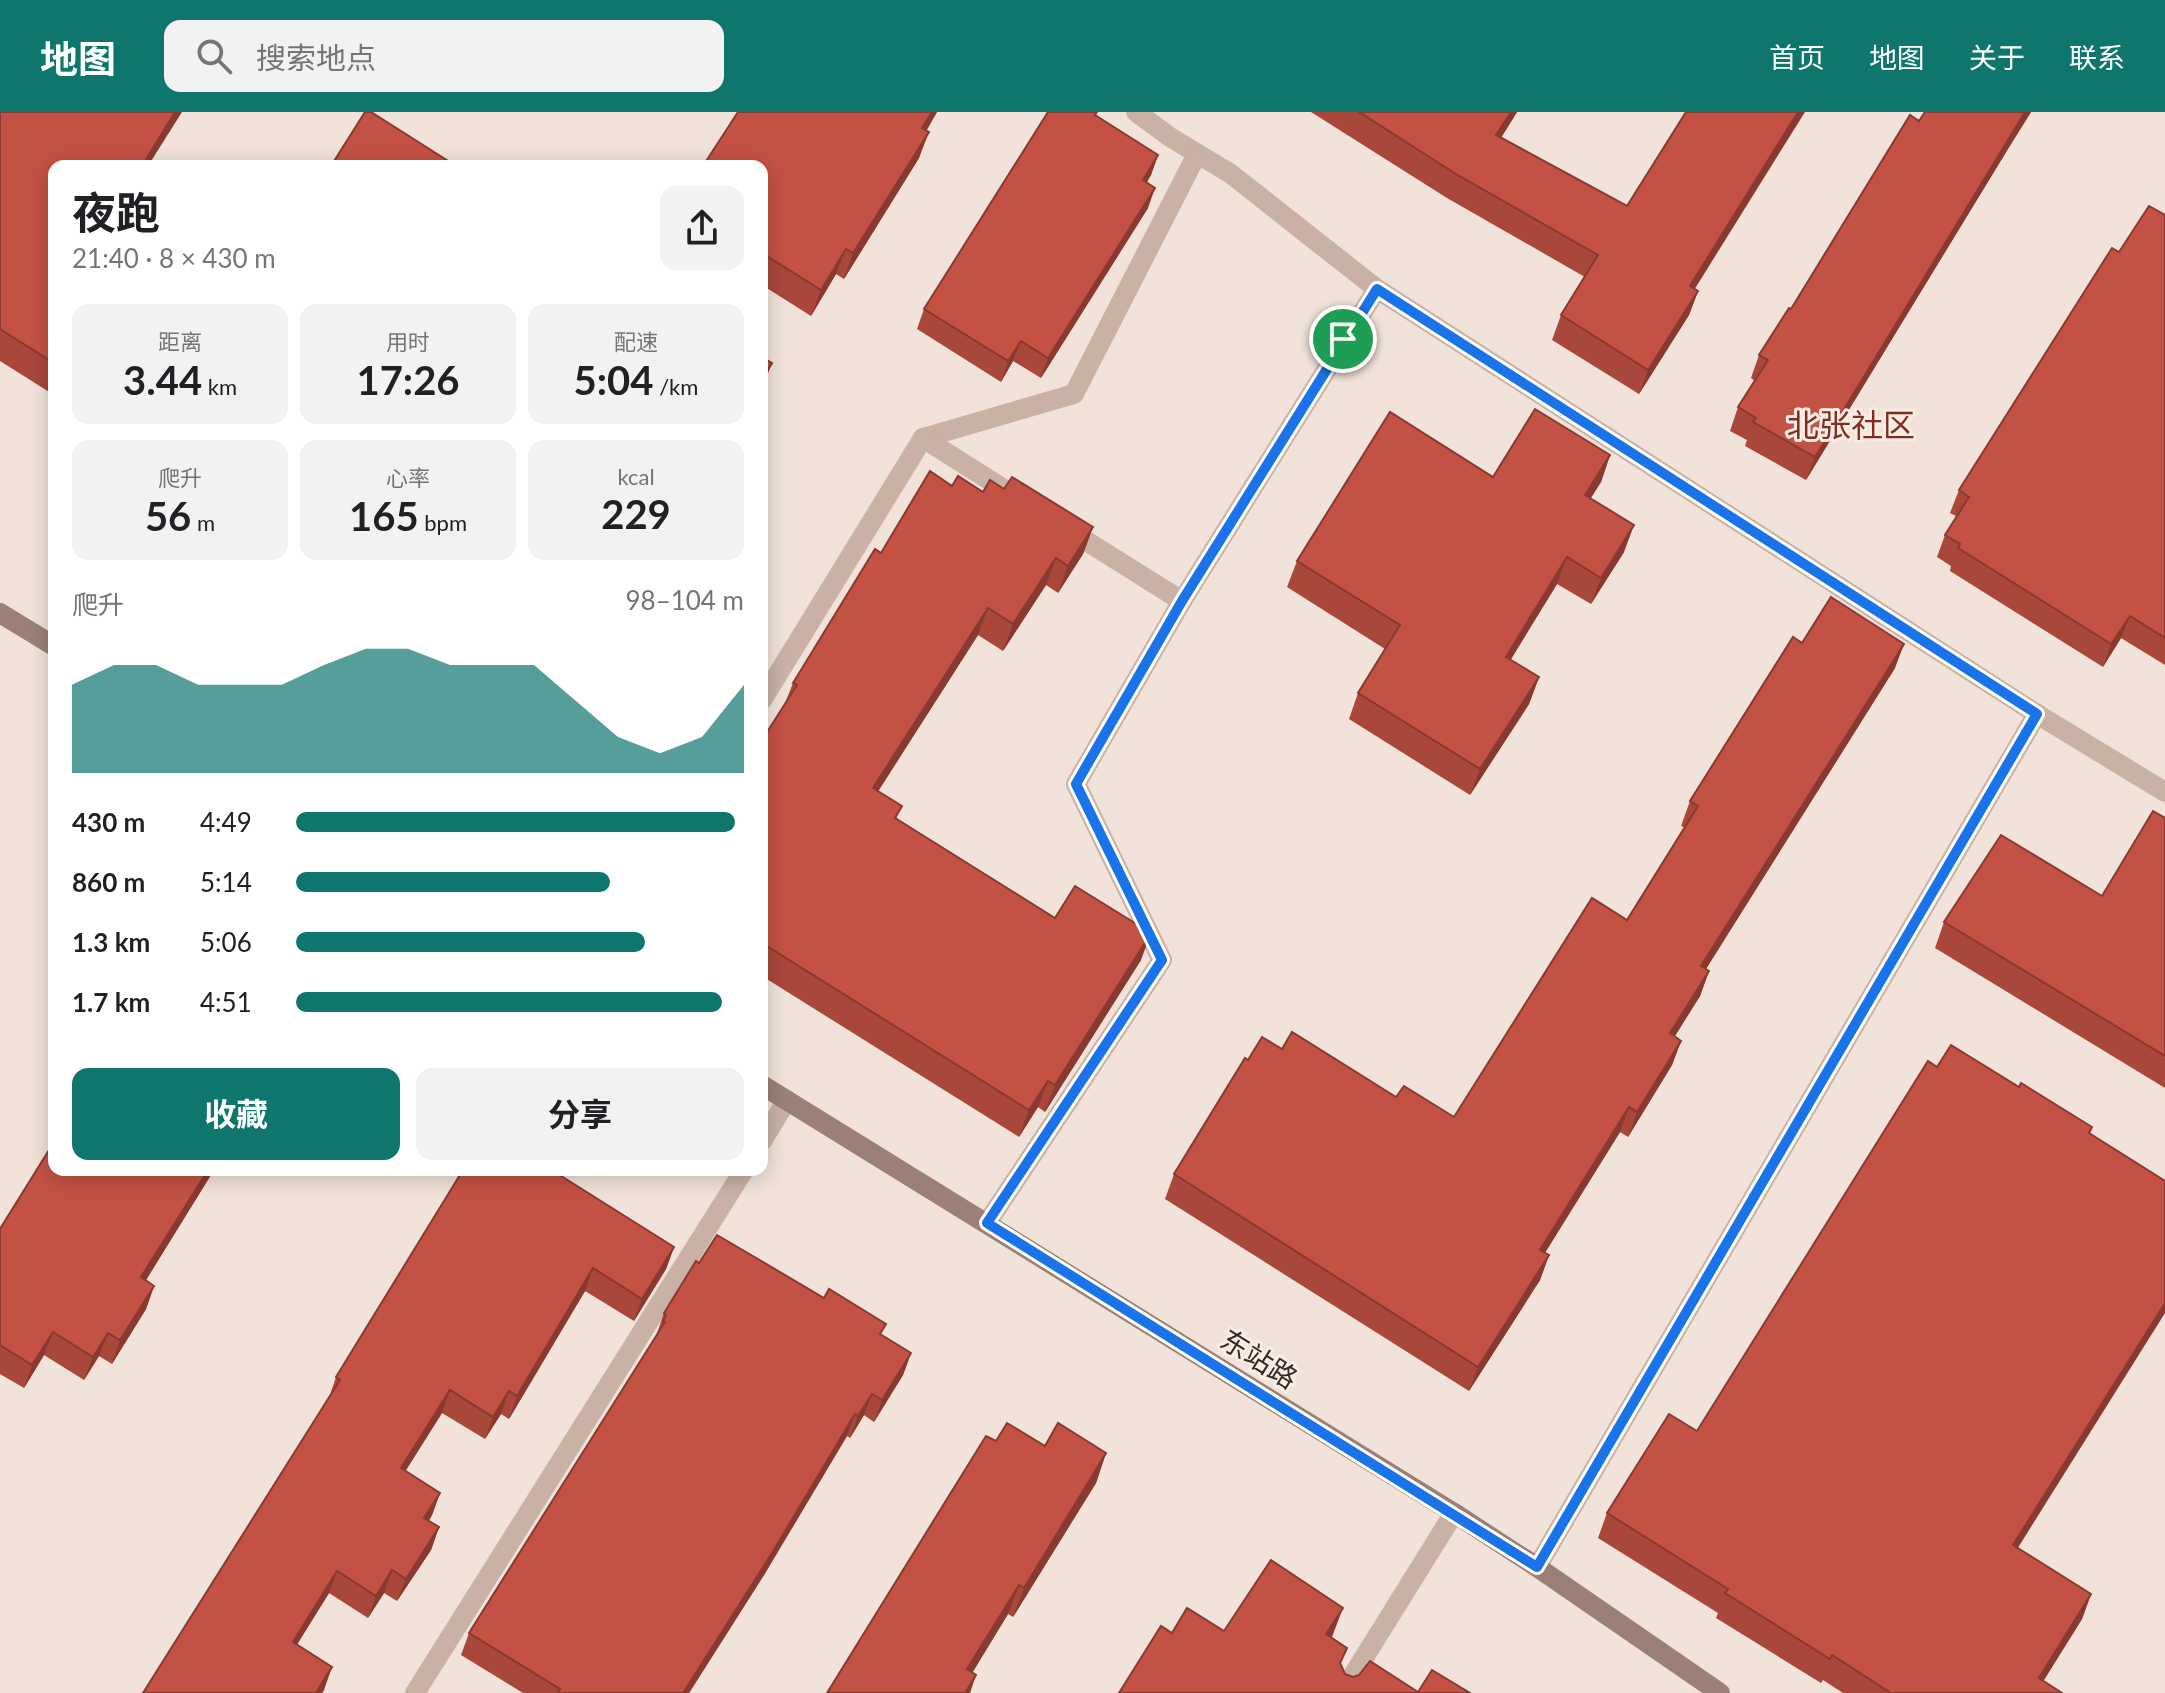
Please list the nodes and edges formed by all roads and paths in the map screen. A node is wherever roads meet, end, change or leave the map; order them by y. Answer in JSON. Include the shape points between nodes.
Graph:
{"nodes":[{"id":1,"x":1136,"y":112,"type":"edge"},
{"id":2,"x":1197,"y":154,"type":"junction"},
{"id":3,"x":1377,"y":289,"type":"junction"},
{"id":4,"x":923,"y":438,"type":"junction"},
{"id":5,"x":1027,"y":504,"type":"edge"},
{"id":6,"x":1052,"y":520,"type":"edge"},
{"id":7,"x":1182,"y":601,"type":"junction"},
{"id":8,"x":0,"y":613,"type":"edge"},
{"id":9,"x":48,"y":642,"type":"edge"},
{"id":10,"x":768,"y":690,"type":"edge"},
{"id":11,"x":2037,"y":714,"type":"junction"},
{"id":12,"x":2165,"y":792,"type":"edge"},
{"id":13,"x":768,"y":1089,"type":"edge"},
{"id":14,"x":787,"y":1100,"type":"junction"},
{"id":15,"x":768,"y":1131,"type":"edge"},
{"id":16,"x":740,"y":1176,"type":"edge"},
{"id":17,"x":987,"y":1223,"type":"junction"},
{"id":18,"x":1454,"y":1513,"type":"junction"},
{"id":19,"x":1537,"y":1567,"type":"junction"},
{"id":20,"x":415,"y":1693,"type":"edge"},
{"id":21,"x":1342,"y":1693,"type":"edge"},
{"id":22,"x":1720,"y":1693,"type":"edge"}],
"edges":[{"from":1,"to":2,"type":"street"},
{"from":2,"to":3,"type":"street","via":[[1231,174]]},
{"from":2,"to":4,"type":"street","via":[[1074,394]]},
{"from":3,"to":7,"type":"street"},
{"from":3,"to":11,"type":"street"},
{"from":4,"to":5,"type":"street"},
{"from":4,"to":10,"type":"street"},
{"from":6,"to":7,"type":"street"},
{"from":7,"to":17,"type":"street","via":[[1076,784],[1162,960]]},
{"from":8,"to":9,"type":"street"},
{"from":11,"to":12,"type":"street"},
{"from":11,"to":19,"type":"street"},
{"from":13,"to":14,"type":"street","name":"东站路"},
{"from":14,"to":15,"type":"street"},
{"from":14,"to":17,"type":"street","name":"东站路"},
{"from":16,"to":20,"type":"street"},
{"from":17,"to":18,"type":"street","name":"东站路"},
{"from":18,"to":19,"type":"street","name":"东站路"},
{"from":18,"to":21,"type":"street"},
{"from":19,"to":22,"type":"street","name":"东站路"}]}
